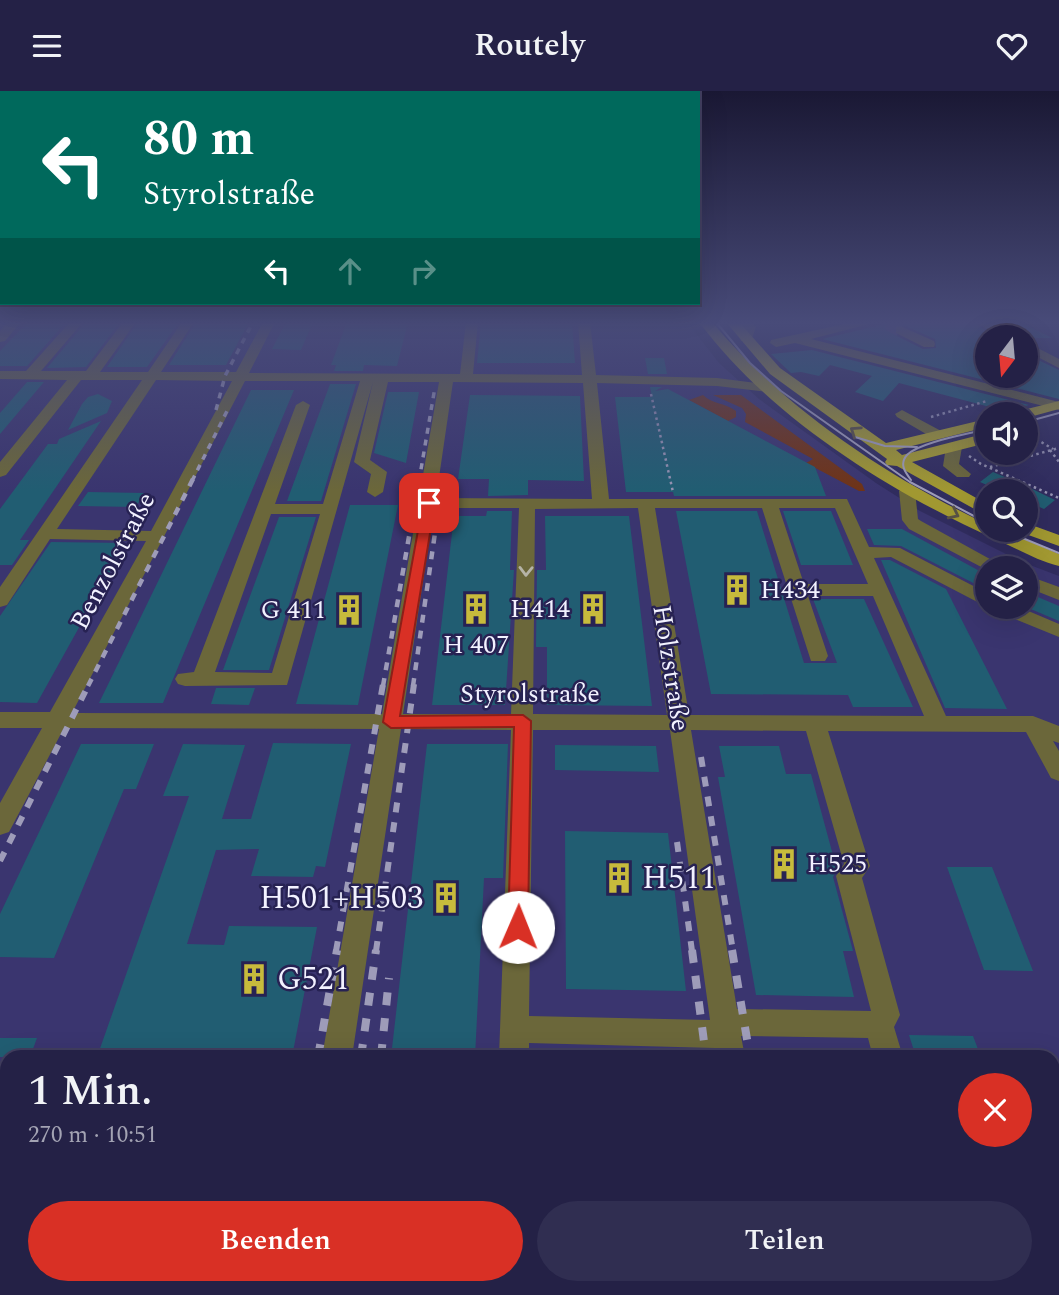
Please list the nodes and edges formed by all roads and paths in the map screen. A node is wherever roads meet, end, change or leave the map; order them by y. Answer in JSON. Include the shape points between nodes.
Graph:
{"nodes":[{"id":1,"x":81,"y":378,"type":"edge"},
{"id":2,"x":150,"y":378,"type":"edge"},
{"id":3,"x":239,"y":378,"type":"edge"},
{"id":4,"x":374,"y":378,"type":"edge"},
{"id":5,"x":375,"y":378,"type":"edge"},
{"id":6,"x":456,"y":378,"type":"edge"},
{"id":7,"x":481,"y":378,"type":"edge"},
{"id":8,"x":682,"y":378,"type":"edge"},
{"id":9,"x":747,"y":378,"type":"edge"},
{"id":10,"x":785,"y":378,"type":"edge"},
{"id":11,"x":943,"y":378,"type":"edge"},
{"id":12,"x":588,"y":379,"type":"junction"},
{"id":13,"x":655,"y":381,"type":"junction"},
{"id":14,"x":768,"y":389,"type":"junction"},
{"id":15,"x":989,"y":397,"type":"dead end"},
{"id":16,"x":303,"y":405,"type":"dead end"},
{"id":17,"x":1058,"y":409,"type":"edge"},
{"id":18,"x":1038,"y":412,"type":"edge"},
{"id":19,"x":902,"y":414,"type":"dead end"},
{"id":20,"x":1038,"y":420,"type":"edge"},
{"id":21,"x":916,"y":421,"type":"junction"},
{"id":22,"x":975,"y":426,"type":"edge"},
{"id":23,"x":938,"y":435,"type":"junction"},
{"id":24,"x":975,"y":441,"type":"edge"},
{"id":25,"x":1038,"y":441,"type":"edge"},
{"id":26,"x":954,"y":447,"type":"junction"},
{"id":27,"x":1059,"y":448,"type":"edge"},
{"id":28,"x":882,"y":449,"type":"junction"},
{"id":29,"x":1052,"y":450,"type":"junction"},
{"id":30,"x":853,"y":456,"type":"junction"},
{"id":31,"x":901,"y":462,"type":"junction"},
{"id":32,"x":1059,"y":462,"type":"edge"},
{"id":33,"x":989,"y":468,"type":"junction"},
{"id":34,"x":0,"y":472,"type":"edge"},
{"id":35,"x":963,"y":474,"type":"dead end"},
{"id":36,"x":906,"y":491,"type":"junction"},
{"id":37,"x":375,"y":492,"type":"dead end"},
{"id":38,"x":1059,"y":498,"type":"edge"},
{"id":39,"x":429,"y":503,"type":"junction"},
{"id":40,"x":527,"y":503,"type":"junction"},
{"id":41,"x":601,"y":503,"type":"junction"},
{"id":42,"x":646,"y":503,"type":"junction"},
{"id":43,"x":676,"y":503,"type":"junction"},
{"id":44,"x":769,"y":503,"type":"junction"},
{"id":45,"x":975,"y":505,"type":"edge"},
{"id":46,"x":264,"y":509,"type":"junction"},
{"id":47,"x":328,"y":509,"type":"junction"},
{"id":48,"x":975,"y":524,"type":"edge"},
{"id":49,"x":1038,"y":533,"type":"edge"},
{"id":50,"x":44,"y":534,"type":"junction"},
{"id":51,"x":157,"y":536,"type":"junction"},
{"id":52,"x":1059,"y":541,"type":"edge"},
{"id":53,"x":1015,"y":542,"type":"edge"},
{"id":54,"x":863,"y":553,"type":"junction"},
{"id":55,"x":975,"y":556,"type":"edge"},
{"id":56,"x":1059,"y":561,"type":"edge"},
{"id":57,"x":1038,"y":586,"type":"edge"},
{"id":58,"x":797,"y":590,"type":"junction"},
{"id":59,"x":879,"y":590,"type":"junction"},
{"id":60,"x":1059,"y":594,"type":"edge"},
{"id":61,"x":975,"y":595,"type":"edge"},
{"id":62,"x":0,"y":601,"type":"edge"},
{"id":63,"x":1030,"y":619,"type":"edge"},
{"id":64,"x":1059,"y":631,"type":"edge"},
{"id":65,"x":818,"y":656,"type":"dead end"},
{"id":66,"x":0,"y":720,"type":"edge"},
{"id":67,"x":57,"y":720,"type":"junction"},
{"id":68,"x":523,"y":721,"type":"junction"},
{"id":69,"x":679,"y":721,"type":"junction"},
{"id":70,"x":391,"y":722,"type":"junction"},
{"id":71,"x":815,"y":723,"type":"junction"},
{"id":72,"x":938,"y":723,"type":"junction"},
{"id":73,"x":1033,"y":724,"type":"junction"},
{"id":74,"x":1059,"y":735,"type":"edge"},
{"id":75,"x":1059,"y":772,"type":"edge"},
{"id":76,"x":0,"y":824,"type":"edge"},
{"id":77,"x":879,"y":1025,"type":"junction"},
{"id":78,"x":727,"y":1038,"type":"edge"},
{"id":79,"x":515,"y":1043,"type":"edge"},
{"id":80,"x":338,"y":1050,"type":"edge"},
{"id":81,"x":886,"y":1050,"type":"edge"}],
"edges":[{"from":1,"to":34,"type":"street"},
{"from":2,"to":50,"type":"street"},
{"from":3,"to":51,"type":"street","name":"Benzolstraße"},
{"from":4,"to":47,"type":"street"},
{"from":5,"to":37,"type":"street","via":[[362,462],[379,472]]},
{"from":6,"to":39,"type":"street"},
{"from":7,"to":12,"type":"street"},
{"from":8,"to":13,"type":"street"},
{"from":9,"to":14,"type":"street"},
{"from":28,"to":10,"type":"main road","one_way":true},
{"from":11,"to":17,"type":"street"},
{"from":12,"to":13,"type":"street"},
{"from":12,"to":41,"type":"street"},
{"from":13,"to":14,"type":"street"},
{"from":13,"to":43,"type":"path"},
{"from":14,"to":30,"type":"main road"},
{"from":15,"to":21,"type":"path","via":[[985,403]]},
{"from":16,"to":46,"type":"street"},
{"from":17,"to":18,"type":"main road"},
{"from":17,"to":20,"type":"main road"},
{"from":19,"to":21,"type":"street"},
{"from":21,"to":23,"type":"street"},
{"from":22,"to":23,"type":"main road"},
{"from":23,"to":28,"type":"main road"},
{"from":24,"to":26,"type":"main road"},
{"from":25,"to":29,"type":"path"},
{"from":26,"to":31,"type":"main road"},
{"from":26,"to":33,"type":"path"},
{"from":26,"to":35,"type":"street","via":[[951,466]]},
{"from":27,"to":29,"type":"path"},
{"from":28,"to":31,"type":"main road"},
{"from":29,"to":32,"type":"path"},
{"from":29,"to":33,"type":"path"},
{"from":30,"to":31,"type":"main road"},
{"from":30,"to":36,"type":"main road"},
{"from":31,"to":45,"type":"main road"},
{"from":33,"to":38,"type":"path"},
{"from":36,"to":48,"type":"main road","one_way":true},
{"from":36,"to":55,"type":"street","via":[[910,520],[915,525]]},
{"from":39,"to":40,"type":"street"},
{"from":39,"to":70,"type":"street"},
{"from":40,"to":41,"type":"street"},
{"from":40,"to":68,"type":"street","one_way":true},
{"from":41,"to":42,"type":"street"},
{"from":42,"to":43,"type":"street"},
{"from":42,"to":69,"type":"street","name":"Holzstraße"},
{"from":43,"to":44,"type":"street"},
{"from":44,"to":54,"type":"street","via":[[841,503]]},
{"from":44,"to":58,"type":"street"},
{"from":46,"to":47,"type":"street"},
{"from":46,"to":47,"type":"street","via":[[194,679],[281,680]]},
{"from":49,"to":52,"type":"main road"},
{"from":50,"to":51,"type":"street"},
{"from":50,"to":62,"type":"street"},
{"from":51,"to":67,"type":"street","name":"Benzolstraße"},
{"from":53,"to":56,"type":"main road"},
{"from":54,"to":59,"type":"street"},
{"from":54,"to":61,"type":"street","via":[[894,552]]},
{"from":57,"to":60,"type":"street"},
{"from":58,"to":59,"type":"street"},
{"from":58,"to":65,"type":"street"},
{"from":59,"to":72,"type":"street"},
{"from":63,"to":64,"type":"street"},
{"from":66,"to":67,"type":"street","name":"Styrolstraße"},
{"from":67,"to":70,"type":"street","name":"Styrolstraße"},
{"from":67,"to":76,"type":"street","name":"Benzolstraße"},
{"from":68,"to":69,"type":"street","name":"Styrolstraße"},
{"from":68,"to":70,"type":"street","name":"Styrolstraße"},
{"from":68,"to":79,"type":"street"},
{"from":69,"to":71,"type":"street","name":"Styrolstraße"},
{"from":69,"to":78,"type":"street","name":"Holzstraße"},
{"from":70,"to":80,"type":"street"},
{"from":71,"to":72,"type":"street","name":"Styrolstraße"},
{"from":71,"to":77,"type":"street","via":[[857,866],[849,876],[886,1015]]},
{"from":72,"to":73,"type":"street","name":"Styrolstraße"},
{"from":73,"to":74,"type":"street","name":"Styrolstraße"},
{"from":73,"to":75,"type":"street"},
{"from":77,"to":78,"type":"street"},
{"from":77,"to":81,"type":"street"},
{"from":78,"to":79,"type":"street"}]}
